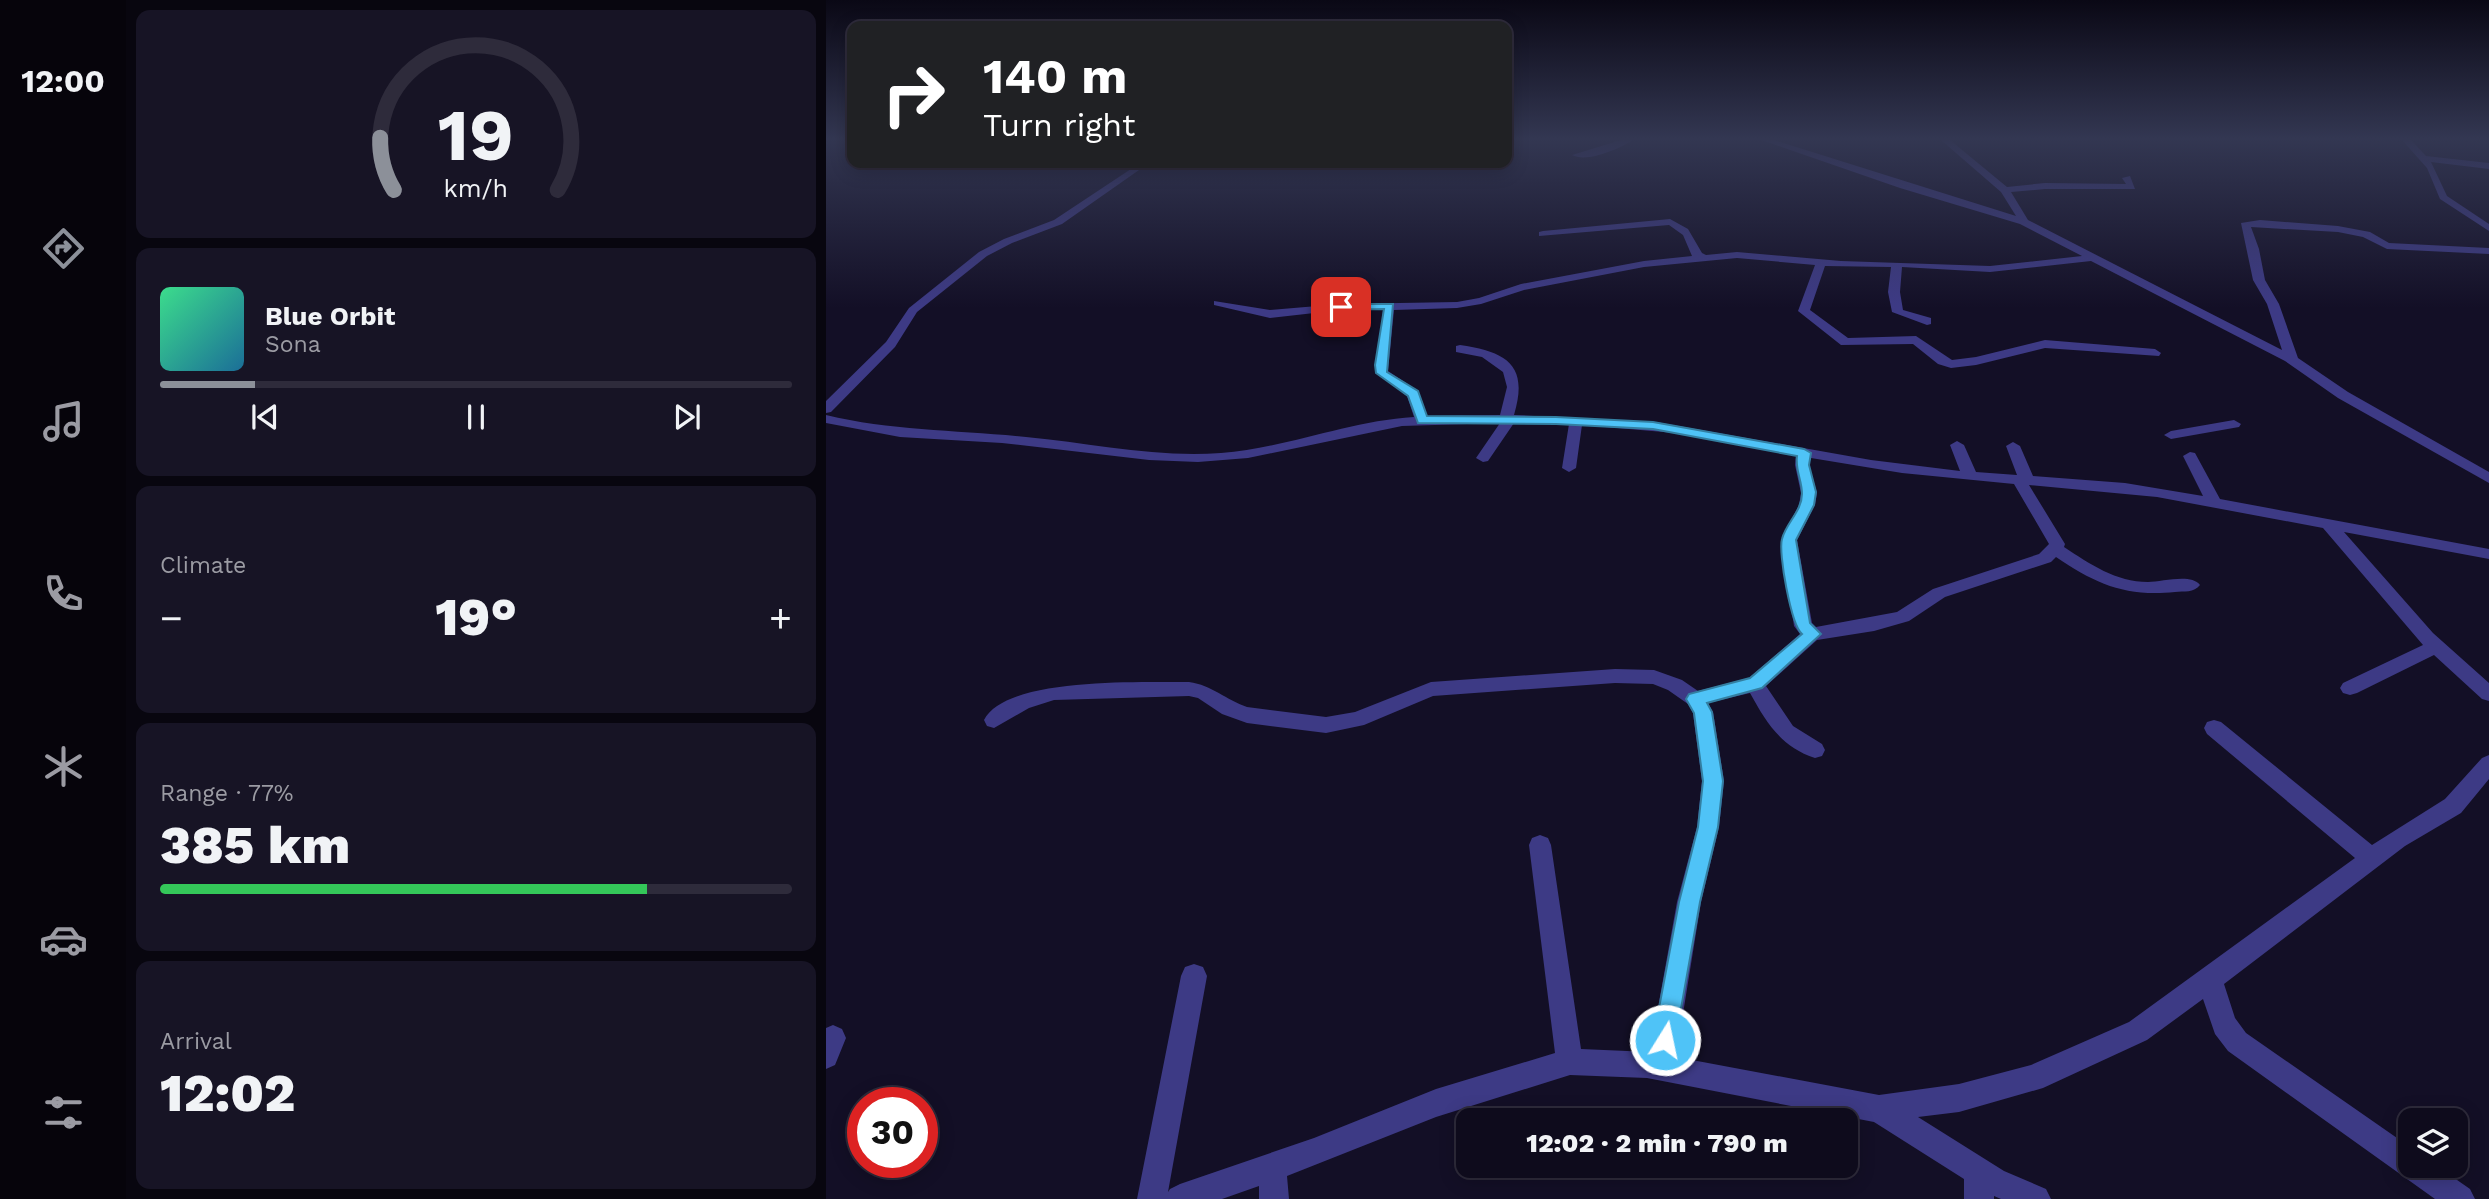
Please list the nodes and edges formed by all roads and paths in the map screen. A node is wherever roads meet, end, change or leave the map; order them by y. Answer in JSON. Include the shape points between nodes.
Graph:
{"nodes":[{"id":1,"x":1096,"y":196,"type":"edge"},
{"id":2,"x":1936,"y":196,"type":"edge"},
{"id":3,"x":2009,"y":196,"type":"edge"},
{"id":4,"x":2444,"y":196,"type":"edge"},
{"id":5,"x":2024,"y":222,"type":"junction"},
{"id":6,"x":2489,"y":228,"type":"edge"},
{"id":7,"x":1543,"y":234,"type":"dead end"},
{"id":8,"x":2489,"y":251,"type":"edge"},
{"id":9,"x":1704,"y":258,"type":"junction"},
{"id":10,"x":2090,"y":258,"type":"junction"},
{"id":11,"x":1821,"y":262,"type":"junction"},
{"id":12,"x":1897,"y":264,"type":"junction"},
{"id":13,"x":1217,"y":303,"type":"dead end"},
{"id":14,"x":1389,"y":306,"type":"junction"},
{"id":15,"x":1927,"y":321,"type":"dead end"},
{"id":16,"x":1460,"y":349,"type":"dead end"},
{"id":17,"x":2155,"y":353,"type":"dead end"},
{"id":18,"x":2292,"y":360,"type":"junction"},
{"id":19,"x":826,"y":409,"type":"edge"},
{"id":20,"x":1422,"y":420,"type":"junction"},
{"id":21,"x":1507,"y":420,"type":"junction"},
{"id":22,"x":833,"y":421,"type":"edge"},
{"id":23,"x":1576,"y":421,"type":"junction"},
{"id":24,"x":2234,"y":424,"type":"dead end"},
{"id":25,"x":826,"y":433,"type":"edge"},
{"id":26,"x":2171,"y":435,"type":"dead end"},
{"id":27,"x":1957,"y":446,"type":"dead end"},
{"id":28,"x":2013,"y":446,"type":"dead end"},
{"id":29,"x":1804,"y":453,"type":"junction"},
{"id":30,"x":2190,"y":456,"type":"dead end"},
{"id":31,"x":1483,"y":458,"type":"dead end"},
{"id":32,"x":1569,"y":468,"type":"dead end"},
{"id":33,"x":1970,"y":476,"type":"junction"},
{"id":34,"x":2489,"y":478,"type":"edge"},
{"id":35,"x":2023,"y":480,"type":"junction"},
{"id":36,"x":2214,"y":502,"type":"junction"},
{"id":37,"x":2328,"y":524,"type":"junction"},
{"id":38,"x":2055,"y":549,"type":"junction"},
{"id":39,"x":2489,"y":554,"type":"edge"},
{"id":40,"x":2191,"y":585,"type":"dead end"},
{"id":41,"x":1812,"y":634,"type":"junction"},
{"id":42,"x":2435,"y":646,"type":"junction"},
{"id":43,"x":1755,"y":684,"type":"junction"},
{"id":44,"x":2350,"y":688,"type":"dead end"},
{"id":45,"x":2489,"y":694,"type":"edge"},
{"id":46,"x":1695,"y":699,"type":"junction"},
{"id":47,"x":994,"y":720,"type":"dead end"},
{"id":48,"x":2214,"y":728,"type":"dead end"},
{"id":49,"x":1815,"y":750,"type":"dead end"},
{"id":50,"x":2489,"y":764,"type":"edge"},
{"id":51,"x":1540,"y":845,"type":"dead end"},
{"id":52,"x":2372,"y":858,"type":"junction"},
{"id":53,"x":1194,"y":976,"type":"dead end"},
{"id":54,"x":2210,"y":980,"type":"junction"},
{"id":55,"x":1570,"y":1062,"type":"junction"},
{"id":56,"x":1661,"y":1067,"type":"junction"},
{"id":57,"x":1879,"y":1109,"type":"junction"},
{"id":58,"x":2398,"y":1156,"type":"edge"},
{"id":59,"x":1272,"y":1166,"type":"junction"},
{"id":60,"x":2430,"y":1178,"type":"edge"},
{"id":61,"x":1979,"y":1185,"type":"edge"},
{"id":62,"x":1152,"y":1199,"type":"edge"},
{"id":63,"x":1180,"y":1199,"type":"edge"},
{"id":64,"x":1274,"y":1199,"type":"edge"},
{"id":65,"x":2036,"y":1199,"type":"edge"},
{"id":66,"x":2460,"y":1199,"type":"edge"}],
"edges":[{"from":1,"to":19,"type":"street","via":[[1058,222],[983,254],[914,310],[891,344]]},
{"from":2,"to":5,"type":"street"},
{"from":3,"to":5,"type":"street"},
{"from":4,"to":6,"type":"street"},
{"from":5,"to":10,"type":"street"},
{"from":7,"to":9,"type":"street","via":[[1670,222],[1690,235],[1697,255]]},
{"from":8,"to":18,"type":"street","via":[[2387,246],[2366,234],[2338,229],[2245,225],[2259,280],[2273,304]]},
{"from":9,"to":11,"type":"street","via":[[1748,254]]},
{"from":9,"to":14,"type":"street","via":[[1553,281],[1471,303]]},
{"from":10,"to":12,"type":"street","via":[[2016,268]]},
{"from":10,"to":18,"type":"street"},
{"from":11,"to":12,"type":"street"},
{"from":11,"to":17,"type":"street","via":[[1804,311],[1844,342],[1916,340],[1951,364],[2045,344]]},
{"from":12,"to":15,"type":"street","via":[[1894,292],[1898,312]]},
{"from":13,"to":14,"type":"street","via":[[1270,314]]},
{"from":14,"to":20,"type":"street","via":[[1382,373],[1413,394]]},
{"from":16,"to":21,"type":"street","via":[[1487,353],[1508,370],[1514,386]]},
{"from":18,"to":34,"type":"street","via":[[2343,395]]},
{"from":20,"to":21,"type":"street"},
{"from":20,"to":22,"type":"street","via":[[1219,457],[1156,456]]},
{"from":21,"to":23,"type":"street"},
{"from":21,"to":31,"type":"street"},
{"from":22,"to":25,"type":"street"},
{"from":23,"to":29,"type":"street","via":[[1693,431]]},
{"from":23,"to":32,"type":"street"},
{"from":24,"to":26,"type":"street"},
{"from":27,"to":33,"type":"street"},
{"from":28,"to":35,"type":"street"},
{"from":29,"to":33,"type":"street"},
{"from":29,"to":41,"type":"street","via":[[1807,505],[1789,540],[1803,626]]},
{"from":30,"to":36,"type":"street"},
{"from":33,"to":35,"type":"street"},
{"from":35,"to":36,"type":"street","via":[[2102,484]]},
{"from":35,"to":38,"type":"street","via":[[2052,532]]},
{"from":36,"to":37,"type":"street"},
{"from":37,"to":39,"type":"street"},
{"from":37,"to":42,"type":"street"},
{"from":38,"to":40,"type":"street","via":[[2120,584],[2141,588]]},
{"from":38,"to":41,"type":"street","via":[[2045,558],[1939,593],[1903,617]]},
{"from":41,"to":43,"type":"street"},
{"from":42,"to":44,"type":"street"},
{"from":42,"to":45,"type":"street"},
{"from":43,"to":46,"type":"street"},
{"from":43,"to":49,"type":"street","via":[[1788,735]]},
{"from":46,"to":47,"type":"street","via":[[1654,677],[1615,676],[1431,690],[1357,719],[1326,725],[1247,715],[1203,691],[1189,689],[1054,693],[1023,702]]},
{"from":46,"to":56,"type":"street","via":[[1703,712],[1713,781]]},
{"from":48,"to":52,"type":"street"},
{"from":50,"to":52,"type":"street","via":[[2453,806]]},
{"from":51,"to":55,"type":"street"},
{"from":52,"to":54,"type":"street"},
{"from":53,"to":62,"type":"street"},
{"from":54,"to":57,"type":"street","via":[[2138,1031],[2033,1078],[1959,1098]]},
{"from":54,"to":58,"type":"street","via":[[2224,1025],[2237,1042]]},
{"from":55,"to":56,"type":"street"},
{"from":55,"to":59,"type":"street","via":[[1436,1103]]},
{"from":56,"to":57,"type":"street"},
{"from":57,"to":61,"type":"street"},
{"from":59,"to":63,"type":"street"},
{"from":59,"to":64,"type":"street"},
{"from":60,"to":66,"type":"street"},
{"from":61,"to":65,"type":"street"}]}
